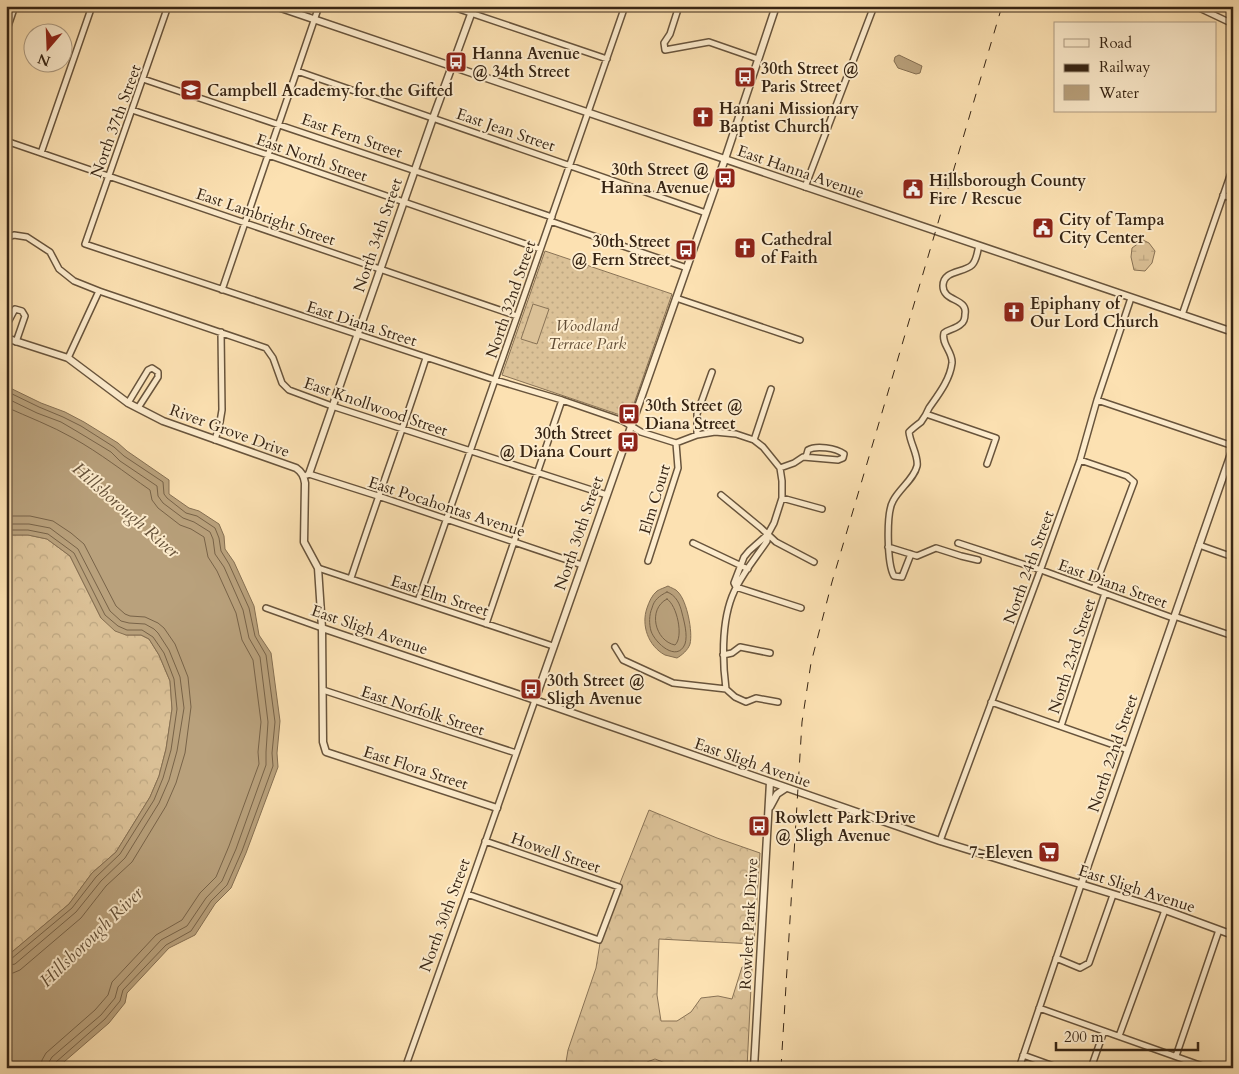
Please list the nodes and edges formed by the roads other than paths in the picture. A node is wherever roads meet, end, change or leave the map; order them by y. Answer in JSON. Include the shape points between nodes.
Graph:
{"nodes":[{"id":1,"x":15,"y":6,"type":"edge"},
{"id":2,"x":92,"y":6,"type":"edge"},
{"id":3,"x":168,"y":6,"type":"edge"},
{"id":4,"x":275,"y":6,"type":"edge"},
{"id":5,"x":319,"y":6,"type":"edge"},
{"id":6,"x":450,"y":6,"type":"edge"},
{"id":7,"x":474,"y":6,"type":"edge"},
{"id":8,"x":625,"y":6,"type":"edge"},
{"id":9,"x":679,"y":6,"type":"edge"},
{"id":10,"x":776,"y":6,"type":"edge"},
{"id":11,"x":874,"y":6,"type":"edge"},
{"id":12,"x":1195,"y":6,"type":"edge"},
{"id":13,"x":472,"y":13,"type":"junction"},
{"id":14,"x":314,"y":20,"type":"junction"},
{"id":15,"x":1233,"y":24,"type":"edge"},
{"id":16,"x":6,"y":32,"type":"edge"},
{"id":17,"x":607,"y":59,"type":"junction"},
{"id":18,"x":758,"y":59,"type":"junction"},
{"id":19,"x":451,"y":66,"type":"junction"},
{"id":20,"x":297,"y":71,"type":"junction"},
{"id":21,"x":143,"y":79,"type":"junction"},
{"id":22,"x":132,"y":110,"type":"junction"},
{"id":23,"x":588,"y":112,"type":"junction"},
{"id":24,"x":433,"y":118,"type":"junction"},
{"id":25,"x":278,"y":124,"type":"junction"},
{"id":26,"x":6,"y":141,"type":"edge"},
{"id":27,"x":41,"y":153,"type":"junction"},
{"id":28,"x":268,"y":155,"type":"junction"},
{"id":29,"x":725,"y":159,"type":"junction"},
{"id":30,"x":570,"y":166,"type":"junction"},
{"id":31,"x":1233,"y":167,"type":"edge"},
{"id":32,"x":415,"y":170,"type":"junction"},
{"id":33,"x":108,"y":176,"type":"junction"},
{"id":34,"x":805,"y":187,"type":"junction"},
{"id":35,"x":1223,"y":195,"type":"junction"},
{"id":36,"x":1233,"y":198,"type":"edge"},
{"id":37,"x":404,"y":202,"type":"junction"},
{"id":38,"x":706,"y":213,"type":"junction"},
{"id":39,"x":551,"y":219,"type":"junction"},
{"id":40,"x":245,"y":223,"type":"junction"},
{"id":41,"x":6,"y":238,"type":"edge"},
{"id":42,"x":85,"y":244,"type":"joint"},
{"id":43,"x":978,"y":246,"type":"junction"},
{"id":44,"x":540,"y":249,"type":"junction"},
{"id":45,"x":380,"y":268,"type":"junction"},
{"id":46,"x":687,"y":268,"type":"junction"},
{"id":47,"x":222,"y":290,"type":"junction"},
{"id":48,"x":99,"y":291,"type":"junction"},
{"id":49,"x":676,"y":298,"type":"junction"},
{"id":50,"x":1130,"y":298,"type":"junction"},
{"id":51,"x":1182,"y":315,"type":"junction"},
{"id":52,"x":517,"y":316,"type":"junction"},
{"id":53,"x":6,"y":326,"type":"edge"},
{"id":54,"x":221,"y":332,"type":"junction"},
{"id":55,"x":1233,"y":332,"type":"edge"},
{"id":56,"x":357,"y":335,"type":"junction"},
{"id":57,"x":6,"y":338,"type":"edge"},
{"id":58,"x":800,"y":340,"type":"dead end"},
{"id":59,"x":16,"y":342,"type":"junction"},
{"id":60,"x":68,"y":358,"type":"junction"},
{"id":61,"x":426,"y":358,"type":"junction"},
{"id":62,"x":712,"y":372,"type":"dead end"},
{"id":63,"x":495,"y":380,"type":"junction"},
{"id":64,"x":772,"y":389,"type":"dead end"},
{"id":65,"x":562,"y":400,"type":"junction"},
{"id":66,"x":1097,"y":400,"type":"junction"},
{"id":67,"x":128,"y":402,"type":"junction"},
{"id":68,"x":332,"y":406,"type":"junction"},
{"id":69,"x":138,"y":408,"type":"junction"},
{"id":70,"x":926,"y":414,"type":"junction"},
{"id":71,"x":631,"y":426,"type":"junction"},
{"id":72,"x":403,"y":428,"type":"junction"},
{"id":73,"x":697,"y":434,"type":"junction"},
{"id":74,"x":215,"y":440,"type":"junction"},
{"id":75,"x":754,"y":440,"type":"junction"},
{"id":76,"x":676,"y":443,"type":"junction"},
{"id":77,"x":1233,"y":447,"type":"edge"},
{"id":78,"x":470,"y":451,"type":"junction"},
{"id":79,"x":806,"y":457,"type":"junction"},
{"id":80,"x":1080,"y":460,"type":"junction"},
{"id":81,"x":987,"y":464,"type":"dead end"},
{"id":82,"x":780,"y":468,"type":"junction"},
{"id":83,"x":537,"y":471,"type":"junction"},
{"id":84,"x":306,"y":475,"type":"junction"},
{"id":85,"x":606,"y":495,"type":"junction"},
{"id":86,"x":721,"y":495,"type":"dead end"},
{"id":87,"x":378,"y":496,"type":"junction"},
{"id":88,"x":782,"y":498,"type":"junction"},
{"id":89,"x":822,"y":509,"type":"dead end"},
{"id":90,"x":446,"y":519,"type":"junction"},
{"id":91,"x":768,"y":534,"type":"junction"},
{"id":92,"x":514,"y":542,"type":"junction"},
{"id":93,"x":693,"y":543,"type":"dead end"},
{"id":94,"x":958,"y":543,"type":"dead end"},
{"id":95,"x":1199,"y":545,"type":"junction"},
{"id":96,"x":888,"y":547,"type":"junction"},
{"id":97,"x":911,"y":554,"type":"junction"},
{"id":98,"x":1233,"y":557,"type":"edge"},
{"id":99,"x":978,"y":560,"type":"dead end"},
{"id":100,"x":648,"y":561,"type":"dead end"},
{"id":101,"x":814,"y":562,"type":"dead end"},
{"id":102,"x":582,"y":565,"type":"junction"},
{"id":103,"x":740,"y":565,"type":"junction"},
{"id":104,"x":318,"y":568,"type":"junction"},
{"id":105,"x":748,"y":569,"type":"junction"},
{"id":106,"x":1041,"y":570,"type":"junction"},
{"id":107,"x":351,"y":578,"type":"junction"},
{"id":108,"x":736,"y":587,"type":"junction"},
{"id":109,"x":1094,"y":589,"type":"junction"},
{"id":110,"x":1105,"y":593,"type":"junction"},
{"id":111,"x":418,"y":601,"type":"junction"},
{"id":112,"x":266,"y":608,"type":"dead end"},
{"id":113,"x":801,"y":608,"type":"dead end"},
{"id":114,"x":1174,"y":617,"type":"junction"},
{"id":115,"x":486,"y":624,"type":"junction"},
{"id":116,"x":322,"y":628,"type":"junction"},
{"id":117,"x":1233,"y":636,"type":"edge"},
{"id":118,"x":553,"y":646,"type":"junction"},
{"id":119,"x":615,"y":647,"type":"dead end"},
{"id":120,"x":770,"y":652,"type":"dead end"},
{"id":121,"x":723,"y":655,"type":"junction"},
{"id":122,"x":726,"y":689,"type":"junction"},
{"id":123,"x":323,"y":690,"type":"junction"},
{"id":124,"x":535,"y":700,"type":"junction"},
{"id":125,"x":778,"y":702,"type":"dead end"},
{"id":126,"x":991,"y":702,"type":"junction"},
{"id":127,"x":1061,"y":726,"type":"junction"},
{"id":128,"x":1128,"y":750,"type":"junction"},
{"id":129,"x":326,"y":752,"type":"joint"},
{"id":130,"x":516,"y":753,"type":"junction"},
{"id":131,"x":770,"y":782,"type":"junction"},
{"id":132,"x":786,"y":788,"type":"junction"},
{"id":133,"x":497,"y":808,"type":"junction"},
{"id":134,"x":769,"y":810,"type":"junction"},
{"id":135,"x":486,"y":841,"type":"junction"},
{"id":136,"x":940,"y":841,"type":"junction"},
{"id":137,"x":1081,"y":885,"type":"junction"},
{"id":138,"x":467,"y":894,"type":"junction"},
{"id":139,"x":1113,"y":895,"type":"junction"},
{"id":140,"x":1165,"y":910,"type":"junction"},
{"id":141,"x":1219,"y":930,"type":"junction"},
{"id":142,"x":1233,"y":935,"type":"edge"},
{"id":143,"x":1056,"y":958,"type":"junction"},
{"id":144,"x":1039,"y":1008,"type":"junction"},
{"id":145,"x":1104,"y":1031,"type":"junction"},
{"id":146,"x":1119,"y":1036,"type":"junction"},
{"id":147,"x":1023,"y":1055,"type":"junction"},
{"id":148,"x":1176,"y":1056,"type":"junction"},
{"id":149,"x":405,"y":1068,"type":"edge"},
{"id":150,"x":754,"y":1068,"type":"edge"},
{"id":151,"x":1018,"y":1068,"type":"edge"},
{"id":152,"x":1059,"y":1068,"type":"edge"},
{"id":153,"x":1091,"y":1068,"type":"edge"},
{"id":154,"x":1208,"y":1068,"type":"edge"}],
"edges":[{"from":1,"to":16,"type":"street"},
{"from":2,"to":27,"type":"street"},
{"from":3,"to":21,"type":"street","name":"North 37th Street"},
{"from":4,"to":14,"type":"street","name":"East Hanna Avenue"},
{"from":5,"to":14,"type":"street"},
{"from":6,"to":13,"type":"street"},
{"from":7,"to":13,"type":"street","name":"North 34th Street"},
{"from":8,"to":17,"type":"street","name":"North 32nd Street"},
{"from":9,"to":18,"type":"street","via":[[664,43],[665,50],[709,42]]},
{"from":10,"to":18,"type":"street","name":"North 30th Street"},
{"from":11,"to":34,"type":"street"},
{"from":12,"to":15,"type":"street"},
{"from":13,"to":17,"type":"street"},
{"from":13,"to":19,"type":"street","name":"North 34th Street"},
{"from":14,"to":19,"type":"street","name":"East Hanna Avenue"},
{"from":14,"to":20,"type":"street"},
{"from":17,"to":23,"type":"street","name":"North 32nd Street"},
{"from":18,"to":29,"type":"street","name":"North 30th Street"},
{"from":19,"to":23,"type":"street","name":"East Hanna Avenue"},
{"from":19,"to":24,"type":"street","name":"North 34th Street"},
{"from":20,"to":24,"type":"street","name":"East Jean Street"},
{"from":20,"to":25,"type":"street"},
{"from":21,"to":22,"type":"street","name":"North 37th Street"},
{"from":21,"to":25,"type":"street","name":"East Fern Street"},
{"from":22,"to":28,"type":"street","name":"East North Street"},
{"from":22,"to":33,"type":"street","name":"North 37th Street"},
{"from":23,"to":29,"type":"street","name":"East Hanna Avenue"},
{"from":23,"to":30,"type":"street","name":"North 32nd Street"},
{"from":24,"to":30,"type":"street","name":"East Jean Street"},
{"from":24,"to":32,"type":"street","name":"North 34th Street"},
{"from":25,"to":28,"type":"street"},
{"from":25,"to":32,"type":"street","name":"East Fern Street"},
{"from":26,"to":27,"type":"street","name":"East Lambright Street"},
{"from":27,"to":33,"type":"street","name":"East Lambright Street"},
{"from":28,"to":37,"type":"street","name":"East North Street"},
{"from":28,"to":40,"type":"street"},
{"from":29,"to":34,"type":"street","name":"East Hanna Avenue"},
{"from":29,"to":38,"type":"street","name":"North 30th Street"},
{"from":30,"to":38,"type":"street","name":"East Jean Street"},
{"from":30,"to":39,"type":"street","name":"North 32nd Street"},
{"from":31,"to":35,"type":"street"},
{"from":32,"to":37,"type":"street","name":"North 34th Street"},
{"from":32,"to":39,"type":"street","name":"East Fern Street"},
{"from":33,"to":40,"type":"street","name":"East Lambright Street"},
{"from":33,"to":42,"type":"street","name":"North 37th Street"},
{"from":34,"to":43,"type":"street","name":"East Hanna Avenue"},
{"from":35,"to":36,"type":"street"},
{"from":35,"to":51,"type":"street"},
{"from":37,"to":44,"type":"street","name":"East North Street"},
{"from":37,"to":45,"type":"street","name":"North 34th Street"},
{"from":38,"to":46,"type":"street","name":"North 30th Street"},
{"from":39,"to":44,"type":"street","name":"North 32nd Street"},
{"from":39,"to":46,"type":"street","name":"East Fern Street"},
{"from":40,"to":45,"type":"street","name":"East Lambright Street"},
{"from":40,"to":47,"type":"street"},
{"from":41,"to":48,"type":"street","name":"East Knollwood Street","via":[[28,236],[50,252],[60,269],[74,281]]},
{"from":42,"to":47,"type":"street","name":"East Diana Street"},
{"from":43,"to":50,"type":"street","name":"East Hanna Avenue"},
{"from":43,"to":70,"type":"street","via":[[972,265],[951,273],[944,281],[945,294],[966,310],[963,323],[944,333],[952,363],[945,384]]},
{"from":44,"to":52,"type":"street","name":"North 32nd Street"},
{"from":45,"to":52,"type":"street","name":"East Lambright Street"},
{"from":45,"to":56,"type":"street","name":"North 34th Street"},
{"from":46,"to":49,"type":"street","name":"North 30th Street"},
{"from":47,"to":56,"type":"street","name":"East Diana Street"},
{"from":48,"to":54,"type":"street","name":"East Knollwood Street"},
{"from":48,"to":60,"type":"street"},
{"from":49,"to":58,"type":"street"},
{"from":49,"to":71,"type":"street","name":"North 30th Street"},
{"from":50,"to":51,"type":"street","name":"East Hanna Avenue"},
{"from":50,"to":66,"type":"street","name":"North 24th Street"},
{"from":51,"to":55,"type":"street","name":"East Hanna Avenue"},
{"from":52,"to":63,"type":"street","name":"North 32nd Street"},
{"from":53,"to":59,"type":"street","via":[[15,309],[22,311],[25,316]]},
{"from":54,"to":68,"type":"street","name":"East Knollwood Street","via":[[266,348],[282,383],[289,390]]},
{"from":54,"to":74,"type":"street","via":[[222,410]]},
{"from":56,"to":61,"type":"street","name":"East Diana Street"},
{"from":56,"to":68,"type":"street","name":"North 34th Street"},
{"from":57,"to":59,"type":"street","name":"River Grove Drive"},
{"from":59,"to":60,"type":"street","name":"River Grove Drive"},
{"from":60,"to":67,"type":"street","name":"River Grove Drive"},
{"from":61,"to":63,"type":"street","name":"East Diana Street"},
{"from":61,"to":72,"type":"street"},
{"from":62,"to":73,"type":"street","via":[[697,414]]},
{"from":63,"to":65,"type":"street","name":"East Diana Street"},
{"from":63,"to":78,"type":"street","name":"North 32nd Street"},
{"from":64,"to":75,"type":"street"},
{"from":65,"to":71,"type":"street","name":"East Diana Street"},
{"from":65,"to":83,"type":"street"},
{"from":66,"to":77,"type":"street"},
{"from":66,"to":80,"type":"street","name":"North 24th Street"},
{"from":67,"to":69,"type":"street","name":"River Grove Drive"},
{"from":67,"to":69,"type":"street","via":[[148,370],[156,370],[158,377]]},
{"from":68,"to":72,"type":"street","name":"East Knollwood Street"},
{"from":68,"to":84,"type":"street","name":"North 34th Street"},
{"from":69,"to":74,"type":"street","name":"River Grove Drive"},
{"from":70,"to":81,"type":"street","via":[[996,438]]},
{"from":70,"to":96,"type":"street","via":[[909,432],[917,466],[891,505]]},
{"from":71,"to":76,"type":"street","name":"East Diana Street"},
{"from":71,"to":85,"type":"street","name":"North 30th Street"},
{"from":72,"to":78,"type":"street","name":"East Knollwood Street"},
{"from":72,"to":87,"type":"street"},
{"from":73,"to":75,"type":"street","via":[[736,434]]},
{"from":73,"to":76,"type":"street"},
{"from":74,"to":84,"type":"street","name":"River Grove Drive","via":[[296,468]]},
{"from":75,"to":82,"type":"street","via":[[763,446]]},
{"from":76,"to":100,"type":"street","name":"Elm Court","via":[[678,468]]},
{"from":77,"to":95,"type":"street","name":"North 22nd Street"},
{"from":78,"to":83,"type":"street","name":"East Knollwood Street"},
{"from":78,"to":90,"type":"street","name":"North 32nd Street"},
{"from":79,"to":79,"type":"street","via":[[838,460],[844,454],[831,449],[810,448]]},
{"from":79,"to":82,"type":"street"},
{"from":80,"to":106,"type":"street","name":"North 24th Street"},
{"from":80,"to":109,"type":"street","name":"North 23rd Street","via":[[1127,476],[1134,482]]},
{"from":82,"to":88,"type":"street"},
{"from":83,"to":85,"type":"street","name":"East Knollwood Street"},
{"from":83,"to":92,"type":"street"},
{"from":84,"to":87,"type":"street","name":"East Pocahontas Avenue"},
{"from":84,"to":104,"type":"street","name":"River Grove Drive","via":[[304,542]]},
{"from":85,"to":102,"type":"street","name":"North 30th Street"},
{"from":86,"to":91,"type":"street"},
{"from":87,"to":90,"type":"street","name":"East Pocahontas Avenue"},
{"from":87,"to":107,"type":"street"},
{"from":88,"to":89,"type":"street"},
{"from":88,"to":91,"type":"street"},
{"from":90,"to":92,"type":"street","name":"East Pocahontas Avenue"},
{"from":90,"to":111,"type":"street","name":"North 32nd Street"},
{"from":91,"to":101,"type":"street","via":[[776,542]]},
{"from":91,"to":103,"type":"street","via":[[749,551]]},
{"from":91,"to":105,"type":"street","via":[[767,541]]},
{"from":92,"to":102,"type":"street","name":"East Pocahontas Avenue"},
{"from":92,"to":115,"type":"street"},
{"from":93,"to":103,"type":"street"},
{"from":94,"to":106,"type":"street","name":"East Diana Street"},
{"from":95,"to":98,"type":"street"},
{"from":95,"to":114,"type":"street","name":"North 22nd Street"},
{"from":96,"to":97,"type":"street"},
{"from":96,"to":97,"type":"street","via":[[890,566],[896,577],[902,577]]},
{"from":97,"to":99,"type":"street","via":[[917,556],[936,548]]},
{"from":102,"to":118,"type":"street","name":"North 30th Street"},
{"from":103,"to":105,"type":"street"},
{"from":103,"to":108,"type":"street","via":[[734,584]]},
{"from":104,"to":107,"type":"street","name":"East Elm Street"},
{"from":104,"to":116,"type":"street","name":"River Grove Drive"},
{"from":105,"to":108,"type":"street"},
{"from":106,"to":109,"type":"street","name":"East Diana Street"},
{"from":106,"to":126,"type":"street","name":"North 24th Street"},
{"from":107,"to":111,"type":"street","name":"East Elm Street"},
{"from":108,"to":113,"type":"street"},
{"from":108,"to":121,"type":"street","via":[[727,614]]},
{"from":109,"to":110,"type":"street","name":"East Diana Street"},
{"from":110,"to":114,"type":"street","name":"East Diana Street"},
{"from":110,"to":127,"type":"street","name":"North 23rd Street"},
{"from":111,"to":115,"type":"street","name":"East Elm Street"},
{"from":112,"to":116,"type":"street","name":"East Sligh Avenue"},
{"from":114,"to":117,"type":"street","name":"East Diana Street"},
{"from":114,"to":128,"type":"street","name":"North 22nd Street"},
{"from":115,"to":118,"type":"street","name":"East Elm Street"},
{"from":116,"to":123,"type":"street","name":"River Grove Drive"},
{"from":116,"to":124,"type":"street","name":"East Sligh Avenue"},
{"from":118,"to":124,"type":"street","name":"North 30th Street"},
{"from":119,"to":122,"type":"street","via":[[623,660],[673,683]]},
{"from":120,"to":121,"type":"street","via":[[740,647]]},
{"from":121,"to":122,"type":"street"},
{"from":122,"to":125,"type":"street","via":[[746,702],[756,698]]},
{"from":123,"to":129,"type":"street","name":"River Grove Drive","via":[[323,742]]},
{"from":123,"to":130,"type":"street","name":"East Norfolk Street"},
{"from":124,"to":130,"type":"street","name":"North 30th Street"},
{"from":124,"to":131,"type":"street","name":"East Sligh Avenue"},
{"from":126,"to":127,"type":"street"},
{"from":126,"to":136,"type":"street","name":"North 24th Street"},
{"from":127,"to":128,"type":"street"},
{"from":128,"to":137,"type":"street","name":"North 22nd Street"},
{"from":129,"to":133,"type":"street","name":"East Flora Street"},
{"from":130,"to":133,"type":"street","name":"North 30th Street"},
{"from":131,"to":132,"type":"street","name":"East Sligh Avenue"},
{"from":131,"to":134,"type":"street","name":"Rowlett Park Drive"},
{"from":132,"to":134,"type":"street","via":[[777,794]]},
{"from":132,"to":136,"type":"street","name":"East Sligh Avenue"},
{"from":133,"to":135,"type":"street","name":"North 30th Street"},
{"from":134,"to":150,"type":"street","name":"Rowlett Park Drive"},
{"from":135,"to":138,"type":"street","name":"North 30th Street"},
{"from":135,"to":138,"type":"street","name":"Howell Street","via":[[618,886],[600,940]]},
{"from":136,"to":137,"type":"street","name":"East Sligh Avenue"},
{"from":137,"to":139,"type":"street","name":"East Sligh Avenue"},
{"from":137,"to":143,"type":"street","name":"North 22nd Street"},
{"from":138,"to":149,"type":"street","name":"North 30th Street"},
{"from":139,"to":140,"type":"street","name":"East Sligh Avenue"},
{"from":139,"to":143,"type":"street","via":[[1089,963],[1080,968]]},
{"from":140,"to":141,"type":"street","name":"East Sligh Avenue"},
{"from":140,"to":146,"type":"street"},
{"from":141,"to":142,"type":"street","name":"East Sligh Avenue"},
{"from":141,"to":148,"type":"street"},
{"from":143,"to":144,"type":"street","name":"North 22nd Street"},
{"from":144,"to":145,"type":"street"},
{"from":144,"to":147,"type":"street","name":"North 22nd Street"},
{"from":145,"to":146,"type":"street"},
{"from":145,"to":153,"type":"street"},
{"from":146,"to":148,"type":"street"},
{"from":147,"to":151,"type":"street","name":"North 22nd Street"},
{"from":147,"to":152,"type":"street"},
{"from":148,"to":154,"type":"street"}]}
